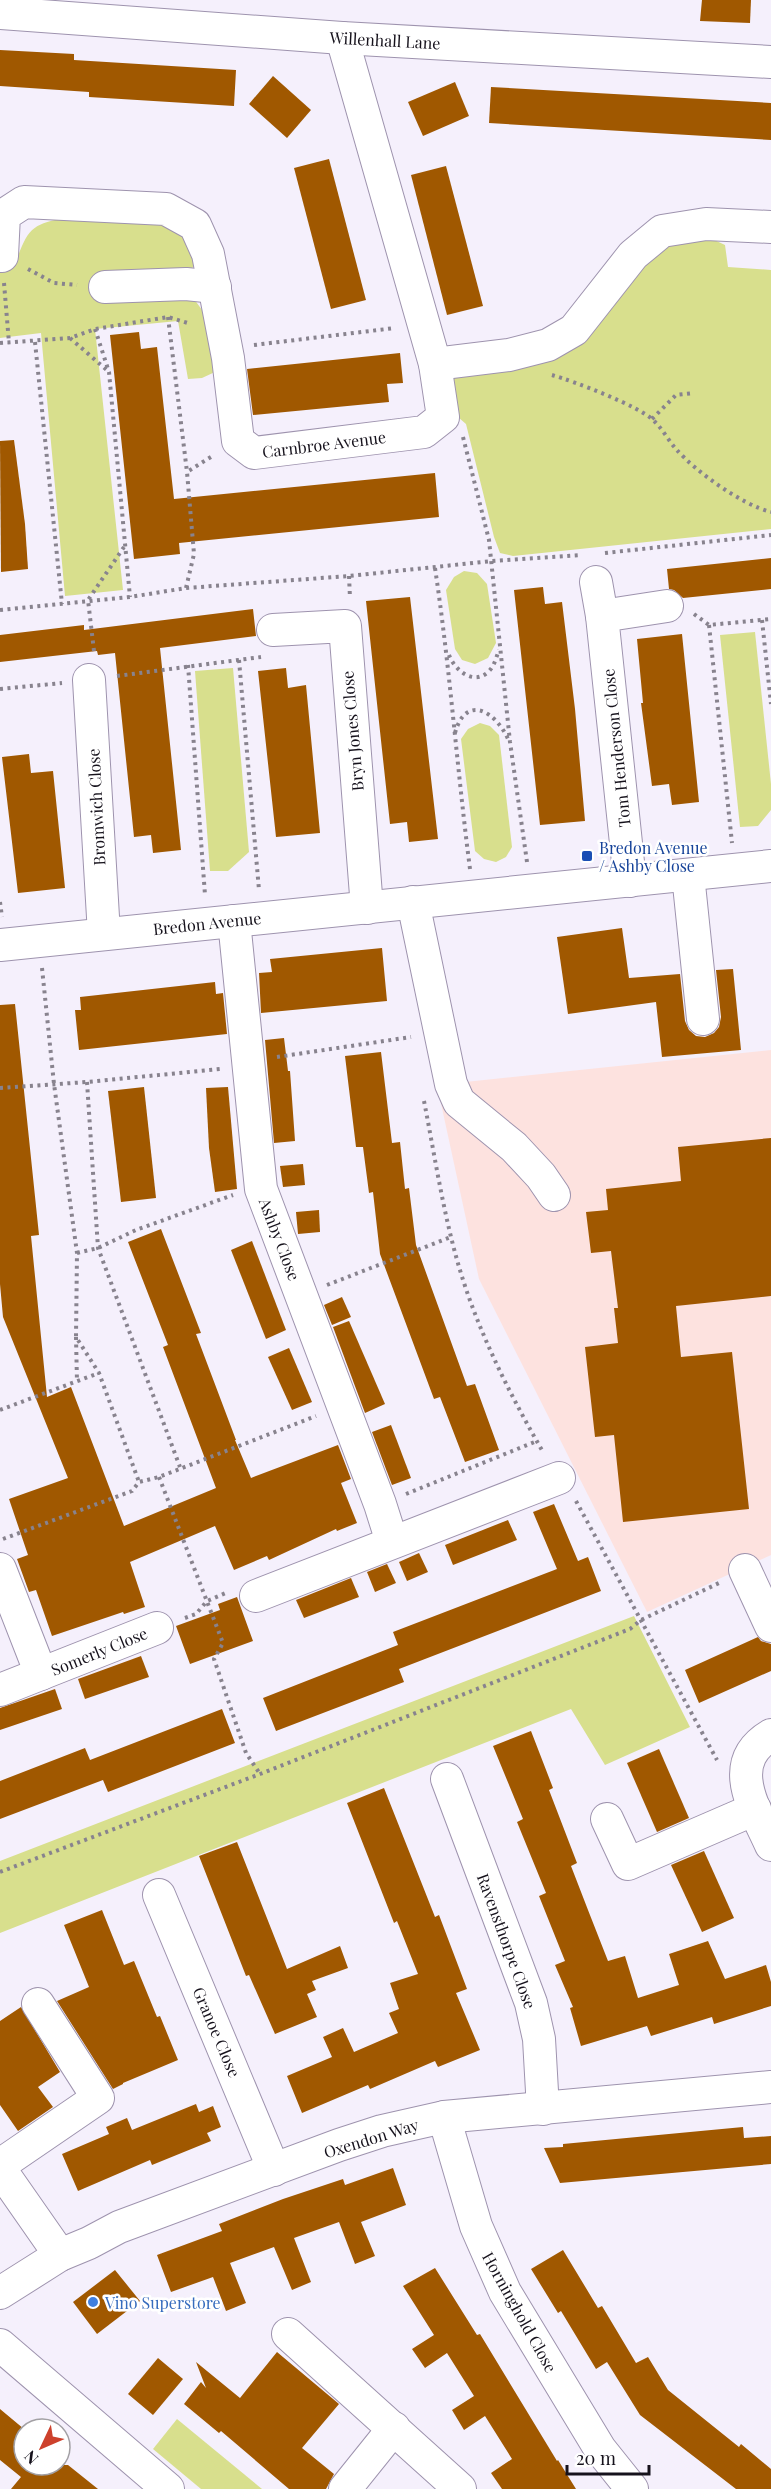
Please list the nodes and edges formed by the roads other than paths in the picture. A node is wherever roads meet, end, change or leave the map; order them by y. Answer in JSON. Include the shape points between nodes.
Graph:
{"nodes":[{"id":1,"x":0,"y":13,"type":"edge"},
{"id":2,"x":182,"y":13,"type":"edge"},
{"id":3,"x":342,"y":38,"type":"junction"},
{"id":4,"x":771,"y":62,"type":"edge"},
{"id":5,"x":12,"y":201,"type":"edge"},
{"id":6,"x":771,"y":227,"type":"edge"},
{"id":7,"x":2,"y":256,"type":"road end"},
{"id":8,"x":105,"y":287,"type":"road end"},
{"id":9,"x":214,"y":287,"type":"junction"},
{"id":10,"x":435,"y":364,"type":"junction"},
{"id":11,"x":597,"y":582,"type":"dead end"},
{"id":12,"x":667,"y":606,"type":"road end"},
{"id":13,"x":602,"y":616,"type":"junction"},
{"id":14,"x":271,"y":643,"type":"road end"},
{"id":15,"x":93,"y":680,"type":"road end"},
{"id":16,"x":771,"y":866,"type":"edge"},
{"id":17,"x":688,"y":875,"type":"junction"},
{"id":18,"x":630,"y":881,"type":"junction"},
{"id":19,"x":413,"y":902,"type":"junction"},
{"id":20,"x":367,"y":908,"type":"junction"},
{"id":21,"x":233,"y":920,"type":"junction"},
{"id":22,"x":104,"y":934,"type":"junction"},
{"id":23,"x":0,"y":945,"type":"edge"},
{"id":24,"x":704,"y":1019,"type":"dead end"},
{"id":25,"x":554,"y":1196,"type":"dead end"},
{"id":26,"x":559,"y":1478,"type":"road end"},
{"id":27,"x":392,"y":1542,"type":"junction"},
{"id":28,"x":0,"y":1569,"type":"edge"},
{"id":29,"x":745,"y":1570,"type":"road end"},
{"id":30,"x":256,"y":1596,"type":"dead end"},
{"id":31,"x":771,"y":1626,"type":"edge"},
{"id":32,"x":157,"y":1628,"type":"dead end"},
{"id":33,"x":40,"y":1674,"type":"junction"},
{"id":34,"x":0,"y":1690,"type":"edge"},
{"id":35,"x":771,"y":1735,"type":"edge"},
{"id":36,"x":447,"y":1779,"type":"dead end"},
{"id":37,"x":755,"y":1809,"type":"junction"},
{"id":38,"x":607,"y":1819,"type":"dead end"},
{"id":39,"x":771,"y":1845,"type":"edge"},
{"id":40,"x":159,"y":1895,"type":"dead end"},
{"id":41,"x":38,"y":2004,"type":"dead end"},
{"id":42,"x":771,"y":2087,"type":"edge"},
{"id":43,"x":543,"y":2109,"type":"junction"},
{"id":44,"x":444,"y":2116,"type":"junction"},
{"id":45,"x":0,"y":2167,"type":"edge"},
{"id":46,"x":274,"y":2170,"type":"junction"},
{"id":47,"x":60,"y":2255,"type":"junction"},
{"id":48,"x":0,"y":2293,"type":"edge"},
{"id":49,"x":288,"y":2334,"type":"dead end"},
{"id":50,"x":0,"y":2345,"type":"edge"},
{"id":51,"x":394,"y":2428,"type":"junction"},
{"id":52,"x":168,"y":2489,"type":"edge"},
{"id":53,"x":345,"y":2489,"type":"edge"},
{"id":54,"x":460,"y":2489,"type":"edge"},
{"id":55,"x":632,"y":2489,"type":"edge"}],
"edges":[{"from":1,"to":2,"type":"street","name":"Willenhall Lane"},
{"from":2,"to":3,"type":"street","name":"Willenhall Lane"},
{"from":3,"to":4,"type":"street","name":"Willenhall Lane"},
{"from":3,"to":10,"type":"street"},
{"from":5,"to":7,"type":"street","name":"Carnbroe Avenue","via":[[4,214]]},
{"from":5,"to":9,"type":"street","name":"Carnbroe Avenue","via":[[166,209],[195,225],[208,254]]},
{"from":6,"to":10,"type":"street","via":[[706,224],[662,231],[633,255],[574,330],[549,345],[509,355]]},
{"from":8,"to":9,"type":"street"},
{"from":9,"to":10,"type":"street","name":"Carnbroe Avenue","via":[[238,441],[254,453],[424,432],[443,417]]},
{"from":11,"to":13,"type":"street","name":"Tom Henderson Close"},
{"from":12,"to":13,"type":"street"},
{"from":13,"to":18,"type":"street","name":"Tom Henderson Close"},
{"from":14,"to":20,"type":"street","name":"Bryn Jones Close","via":[[345,626]]},
{"from":15,"to":22,"type":"street","name":"Bromwich Close"},
{"from":16,"to":17,"type":"street","name":"Bredon Avenue"},
{"from":17,"to":18,"type":"street","name":"Bredon Avenue"},
{"from":17,"to":24,"type":"street"},
{"from":18,"to":19,"type":"street","name":"Bredon Avenue"},
{"from":19,"to":20,"type":"street","name":"Bredon Avenue"},
{"from":19,"to":25,"type":"street","via":[[437,1089],[514,1147]]},
{"from":20,"to":21,"type":"street","name":"Bredon Avenue"},
{"from":21,"to":22,"type":"street","name":"Bredon Avenue"},
{"from":21,"to":27,"type":"street","name":"Ashby Close","via":[[261,1189]]},
{"from":22,"to":23,"type":"street","name":"Bredon Avenue"},
{"from":26,"to":27,"type":"street"},
{"from":27,"to":30,"type":"street"},
{"from":28,"to":33,"type":"street","name":"Somerly Close"},
{"from":29,"to":31,"type":"street"},
{"from":32,"to":33,"type":"street","name":"Somerly Close"},
{"from":33,"to":34,"type":"street","name":"Somerly Close"},
{"from":35,"to":37,"type":"street","via":[[751,1755],[745,1777]]},
{"from":36,"to":43,"type":"street","name":"Ravensthorpe Close","via":[[531,2003],[539,2039]]},
{"from":37,"to":38,"type":"street","via":[[633,1877]]},
{"from":37,"to":39,"type":"street"},
{"from":40,"to":46,"type":"street","name":"Granoe Close"},
{"from":41,"to":45,"type":"street","via":[[98,2098]]},
{"from":42,"to":43,"type":"street","name":"Oxendon Way"},
{"from":43,"to":44,"type":"street","name":"Oxendon Way"},
{"from":44,"to":46,"type":"street","name":"Oxendon Way","via":[[372,2135]]},
{"from":44,"to":55,"type":"street","name":"Horninghold Close","via":[[476,2226],[505,2292],[600,2449]]},
{"from":45,"to":47,"type":"street"},
{"from":46,"to":47,"type":"street","name":"Oxendon Way","via":[[119,2227]]},
{"from":47,"to":48,"type":"street","name":"Oxendon Way"},
{"from":49,"to":51,"type":"street"},
{"from":50,"to":52,"type":"street"},
{"from":51,"to":53,"type":"street"},
{"from":51,"to":54,"type":"street"}]}
